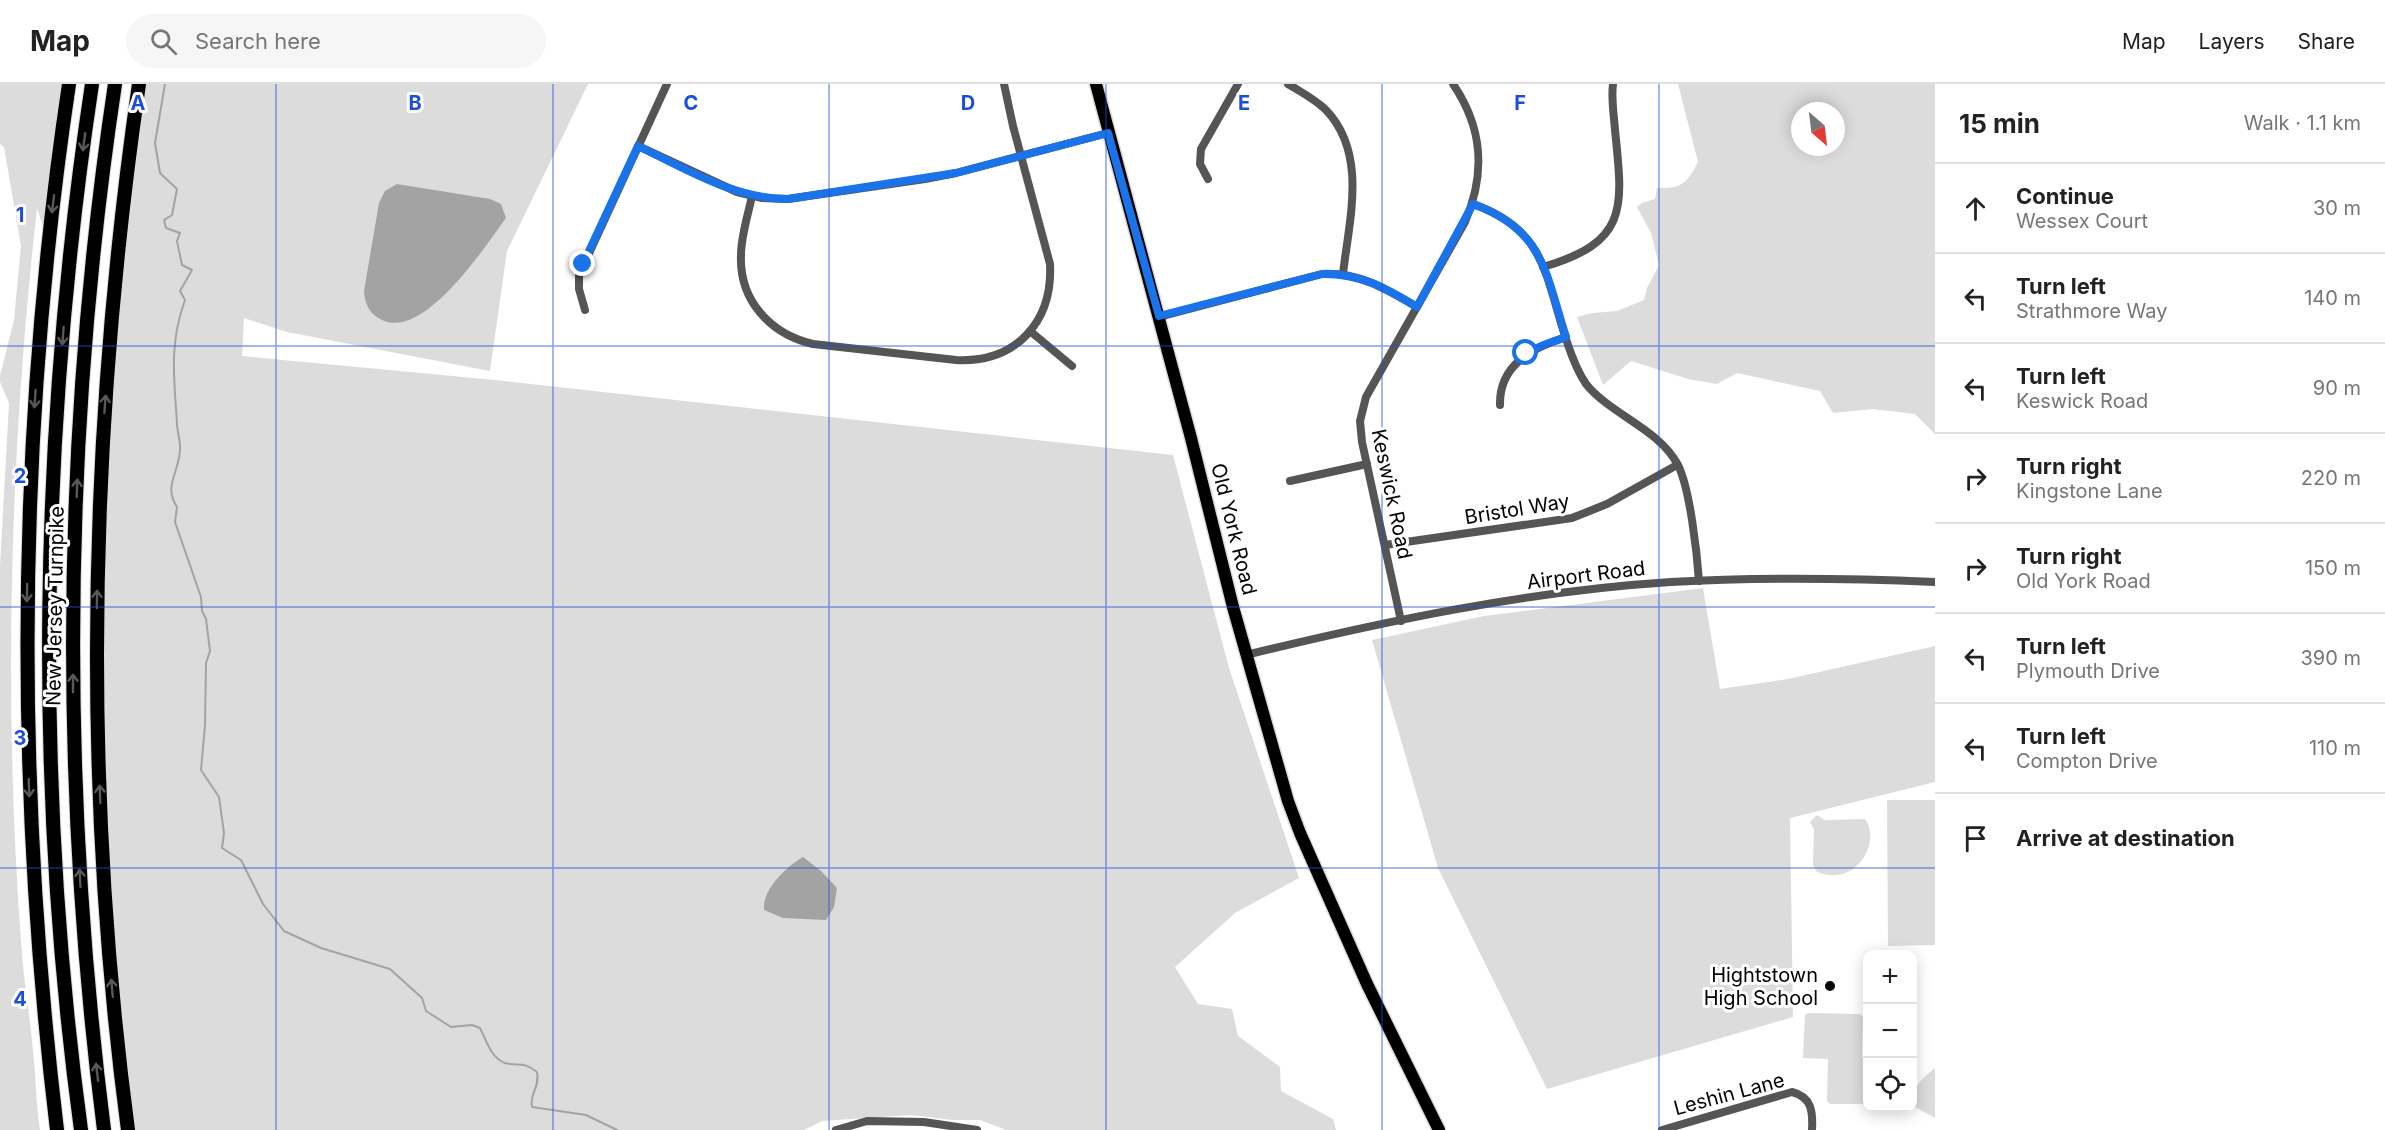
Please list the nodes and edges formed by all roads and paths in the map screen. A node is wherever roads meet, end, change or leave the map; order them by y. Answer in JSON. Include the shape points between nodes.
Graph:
{"nodes":[{"id":1,"x":69,"y":84,"type":"edge"},
{"id":2,"x":92,"y":84,"type":"edge"},
{"id":3,"x":116,"y":84,"type":"edge"},
{"id":4,"x":140,"y":84,"type":"edge"},
{"id":5,"x":667,"y":84,"type":"edge"},
{"id":6,"x":1004,"y":84,"type":"edge"},
{"id":7,"x":1095,"y":84,"type":"edge"},
{"id":8,"x":1238,"y":84,"type":"edge"},
{"id":9,"x":1288,"y":84,"type":"edge"},
{"id":10,"x":1453,"y":84,"type":"edge"},
{"id":11,"x":1613,"y":84,"type":"edge"},
{"id":12,"x":1108,"y":133,"type":"junction"},
{"id":13,"x":638,"y":146,"type":"junction"},
{"id":14,"x":1022,"y":156,"type":"junction"},
{"id":15,"x":1208,"y":180,"type":"dead end"},
{"id":16,"x":752,"y":196,"type":"junction"},
{"id":17,"x":1473,"y":204,"type":"junction"},
{"id":18,"x":1543,"y":267,"type":"junction"},
{"id":19,"x":1343,"y":274,"type":"junction"},
{"id":20,"x":1417,"y":307,"type":"junction"},
{"id":21,"x":585,"y":310,"type":"dead end"},
{"id":22,"x":1159,"y":316,"type":"junction"},
{"id":23,"x":1030,"y":331,"type":"junction"},
{"id":24,"x":1566,"y":337,"type":"junction"},
{"id":25,"x":1072,"y":366,"type":"dead end"},
{"id":26,"x":1500,"y":405,"type":"dead end"},
{"id":27,"x":1367,"y":464,"type":"junction"},
{"id":28,"x":1677,"y":465,"type":"junction"},
{"id":29,"x":1290,"y":481,"type":"dead end"},
{"id":30,"x":1385,"y":545,"type":"junction"},
{"id":31,"x":1699,"y":581,"type":"junction"},
{"id":32,"x":1935,"y":582,"type":"edge"},
{"id":33,"x":1401,"y":621,"type":"junction"},
{"id":34,"x":1246,"y":655,"type":"junction"},
{"id":35,"x":57,"y":1130,"type":"edge"},
{"id":36,"x":81,"y":1130,"type":"edge"},
{"id":37,"x":104,"y":1130,"type":"edge"},
{"id":38,"x":128,"y":1130,"type":"edge"},
{"id":39,"x":836,"y":1130,"type":"edge"},
{"id":40,"x":976,"y":1130,"type":"edge"},
{"id":41,"x":1439,"y":1130,"type":"edge"},
{"id":42,"x":1662,"y":1130,"type":"edge"},
{"id":43,"x":1812,"y":1130,"type":"edge"}],
"edges":[{"from":1,"to":35,"type":"highway","name":"New Jersey Turnpike","one_way":true,"via":[[38,349],[26,630],[29,800]]},
{"from":2,"to":36,"type":"highway","name":"New Jersey Turnpike","one_way":true,"via":[[64,318],[55,442],[50,612],[58,894]]},
{"from":37,"to":3,"type":"highway","name":"New Jersey Turnpike","one_way":true,"via":[[80,878],[73,607],[83,374],[97,220]]},
{"from":38,"to":4,"type":"highway","one_way":true,"via":[[103,863],[97,593],[109,346],[118,244]]},
{"from":5,"to":13,"type":"street"},
{"from":6,"to":14,"type":"street"},
{"from":7,"to":12,"type":"main road","name":"Old York Road"},
{"from":8,"to":15,"type":"street","via":[[1201,149],[1200,164]]},
{"from":9,"to":19,"type":"street","via":[[1325,110],[1347,146],[1353,182]]},
{"from":10,"to":17,"type":"street","name":"Keswick Road","via":[[1469,112],[1477,141],[1479,176]]},
{"from":11,"to":18,"type":"street","via":[[1620,181],[1617,212],[1607,231],[1590,248]]},
{"from":12,"to":14,"type":"street"},
{"from":12,"to":22,"type":"main road","name":"Old York Road"},
{"from":13,"to":16,"type":"street","via":[[726,188]]},
{"from":13,"to":21,"type":"street","via":[[579,275]]},
{"from":14,"to":16,"type":"street","via":[[925,179],[788,199]]},
{"from":14,"to":23,"type":"street","via":[[1050,264],[1049,291]]},
{"from":16,"to":23,"type":"street","via":[[741,247],[743,280],[761,315],[798,340],[969,361],[1000,354]]},
{"from":17,"to":18,"type":"street","via":[[1514,224],[1533,246]]},
{"from":17,"to":20,"type":"street","name":"Keswick Road"},
{"from":18,"to":24,"type":"street"},
{"from":19,"to":20,"type":"street","via":[[1376,283]]},
{"from":19,"to":22,"type":"street","via":[[1308,276]]},
{"from":20,"to":27,"type":"street","name":"Keswick Road","via":[[1366,397],[1361,431]]},
{"from":22,"to":34,"type":"main road","name":"Old York Road"},
{"from":23,"to":25,"type":"street"},
{"from":24,"to":26,"type":"street","via":[[1519,359],[1502,384]]},
{"from":24,"to":28,"type":"street","via":[[1576,368],[1587,385],[1655,438]]},
{"from":27,"to":29,"type":"street"},
{"from":27,"to":30,"type":"street","name":"Keswick Road"},
{"from":28,"to":30,"type":"street","name":"Bristol Way","via":[[1596,510],[1572,518]]},
{"from":28,"to":31,"type":"street","via":[[1685,484]]},
{"from":30,"to":33,"type":"street","name":"Keswick Road"},
{"from":31,"to":32,"type":"street","name":"Airport Road","via":[[1809,578]]},
{"from":31,"to":33,"type":"street","name":"Airport Road","via":[[1543,596]]},
{"from":33,"to":34,"type":"street","name":"Airport Road"},
{"from":34,"to":41,"type":"main road","name":"Old York Road","via":[[1300,833],[1362,973]]},
{"from":39,"to":40,"type":"street","via":[[867,1121],[924,1122]]},
{"from":42,"to":43,"type":"street","name":"Leshin Lane","via":[[1792,1092],[1809,1102]]}]}
